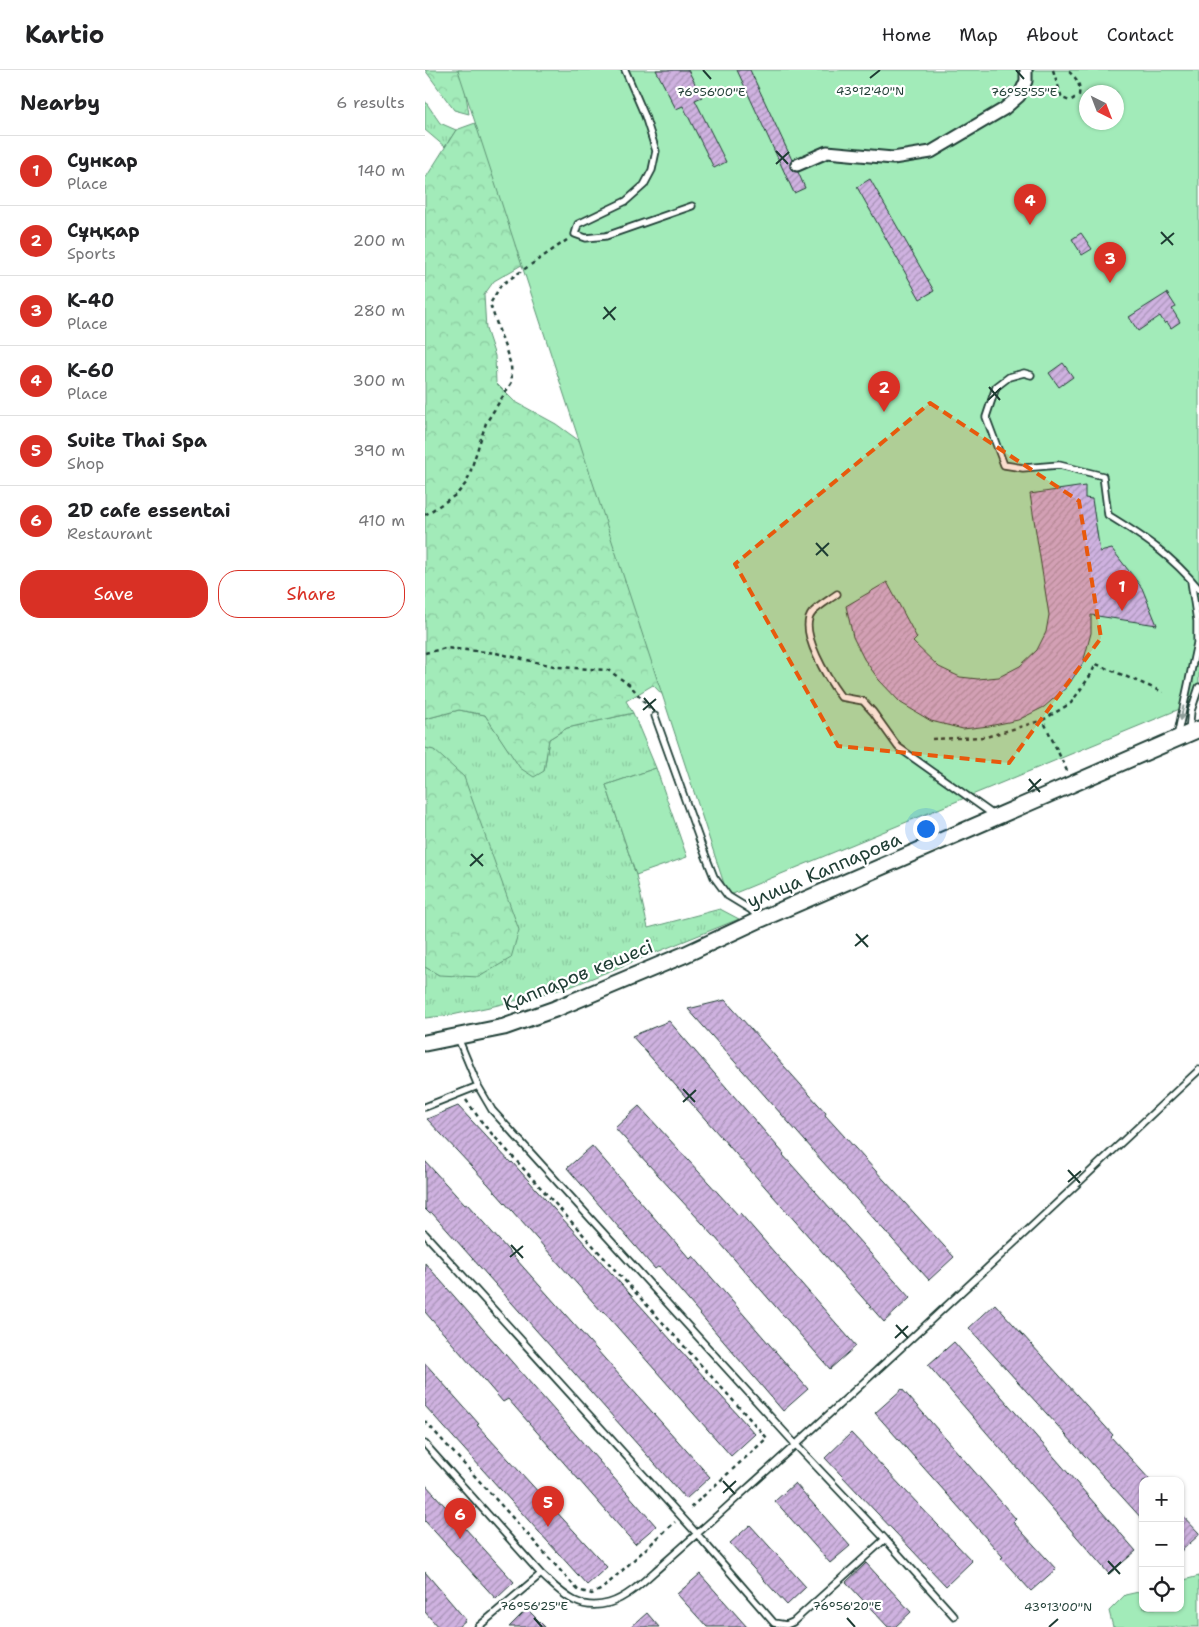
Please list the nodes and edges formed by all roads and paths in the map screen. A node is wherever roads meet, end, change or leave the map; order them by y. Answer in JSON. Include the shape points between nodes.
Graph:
{"nodes":[{"id":1,"x":625,"y":70,"type":"edge"},
{"id":2,"x":1026,"y":70,"type":"edge"},
{"id":3,"x":1053,"y":70,"type":"edge"},
{"id":4,"x":1067,"y":70,"type":"edge"},
{"id":5,"x":797,"y":165,"type":"dead end"},
{"id":6,"x":692,"y":206,"type":"dead end"},
{"id":7,"x":575,"y":234,"type":"junction"},
{"id":8,"x":1031,"y":375,"type":"dead end"},
{"id":9,"x":425,"y":515,"type":"edge"},
{"id":10,"x":1191,"y":579,"type":"junction"},
{"id":11,"x":1199,"y":589,"type":"edge"},
{"id":12,"x":837,"y":594,"type":"dead end"},
{"id":13,"x":425,"y":653,"type":"edge"},
{"id":14,"x":1199,"y":687,"type":"edge"},
{"id":15,"x":1163,"y":692,"type":"dead end"},
{"id":16,"x":655,"y":716,"type":"joint"},
{"id":17,"x":1043,"y":720,"type":"junction"},
{"id":18,"x":1188,"y":733,"type":"edge"},
{"id":19,"x":933,"y":739,"type":"dead end"},
{"id":20,"x":1072,"y":783,"type":"junction"},
{"id":21,"x":997,"y":817,"type":"junction"},
{"id":22,"x":761,"y":919,"type":"junction"},
{"id":23,"x":685,"y":954,"type":"joint"},
{"id":24,"x":457,"y":1036,"type":"junction"},
{"id":25,"x":425,"y":1043,"type":"edge"},
{"id":26,"x":1199,"y":1070,"type":"edge"},
{"id":27,"x":478,"y":1086,"type":"junction"},
{"id":28,"x":461,"y":1093,"type":"junction"},
{"id":29,"x":425,"y":1107,"type":"edge"},
{"id":30,"x":425,"y":1234,"type":"edge"},
{"id":31,"x":425,"y":1422,"type":"edge"},
{"id":32,"x":425,"y":1444,"type":"edge"},
{"id":33,"x":797,"y":1445,"type":"junction"},
{"id":34,"x":681,"y":1516,"type":"junction"},
{"id":35,"x":697,"y":1534,"type":"junction"},
{"id":36,"x":885,"y":1539,"type":"junction"},
{"id":37,"x":541,"y":1574,"type":"junction"},
{"id":38,"x":954,"y":1616,"type":"dead end"},
{"id":39,"x":478,"y":1627,"type":"edge"}],
"edges":[{"from":1,"to":7,"type":"lane","via":[[656,151],[652,170],[644,185],[626,201],[578,224]]},
{"from":2,"to":5,"type":"street","via":[[1026,81],[1019,96],[1004,109],[931,152],[893,158],[827,152]]},
{"from":3,"to":4,"type":"path","via":[[1062,98],[1070,101],[1079,95],[1080,87]]},
{"from":6,"to":7,"type":"lane","via":[[606,236],[586,238]]},
{"from":7,"to":9,"type":"path","via":[[501,285],[490,304],[511,365],[512,382],[487,423],[467,482],[457,494]]},
{"from":8,"to":10,"type":"lane","via":[[1024,373],[1009,377],[996,386],[986,417],[1004,465],[1023,468],[1059,465],[1103,476],[1108,515],[1148,540]]},
{"from":10,"to":11,"type":"lane"},
{"from":10,"to":18,"type":"lane","one_way":true,"via":[[1197,643]]},
{"from":12,"to":21,"type":"lane","via":[[812,613],[808,620],[811,645],[841,697],[863,702],[898,747]]},
{"from":13,"to":16,"type":"path","via":[[446,648],[496,652],[557,667],[607,670],[630,685]]},
{"from":14,"to":18,"type":"lane"},
{"from":15,"to":17,"type":"path","via":[[1097,664],[1071,703]]},
{"from":16,"to":22,"type":"lane","via":[[715,877],[728,896]]},
{"from":17,"to":19,"type":"path","via":[[986,738]]},
{"from":17,"to":20,"type":"path"},
{"from":18,"to":20,"type":"street","name":"улица Каппарова"},
{"from":20,"to":21,"type":"street","name":"улица Каппарова"},
{"from":21,"to":22,"type":"street","name":"улица Каппарова"},
{"from":22,"to":23,"type":"street","name":"улица Каппарова"},
{"from":23,"to":24,"type":"street","name":"Қаппаров көшесі","via":[[555,1009],[504,1027]]},
{"from":24,"to":25,"type":"street","name":"Қаппаров көшесі"},
{"from":24,"to":27,"type":"lane"},
{"from":26,"to":33,"type":"lane"},
{"from":27,"to":28,"type":"lane"},
{"from":27,"to":33,"type":"lane","via":[[492,1110]]},
{"from":28,"to":29,"type":"lane"},
{"from":28,"to":34,"type":"path","via":[[484,1125],[767,1438]]},
{"from":30,"to":34,"type":"lane"},
{"from":31,"to":34,"type":"path","via":[[578,1590],[592,1594],[602,1589]]},
{"from":32,"to":37,"type":"lane"},
{"from":33,"to":35,"type":"lane"},
{"from":33,"to":36,"type":"lane"},
{"from":34,"to":35,"type":"lane"},
{"from":35,"to":36,"type":"lane","via":[[774,1623],[780,1625],[793,1622]]},
{"from":35,"to":37,"type":"lane","via":[[647,1578],[612,1602],[591,1605],[575,1602]]},
{"from":36,"to":38,"type":"lane"},
{"from":37,"to":39,"type":"lane"}]}
